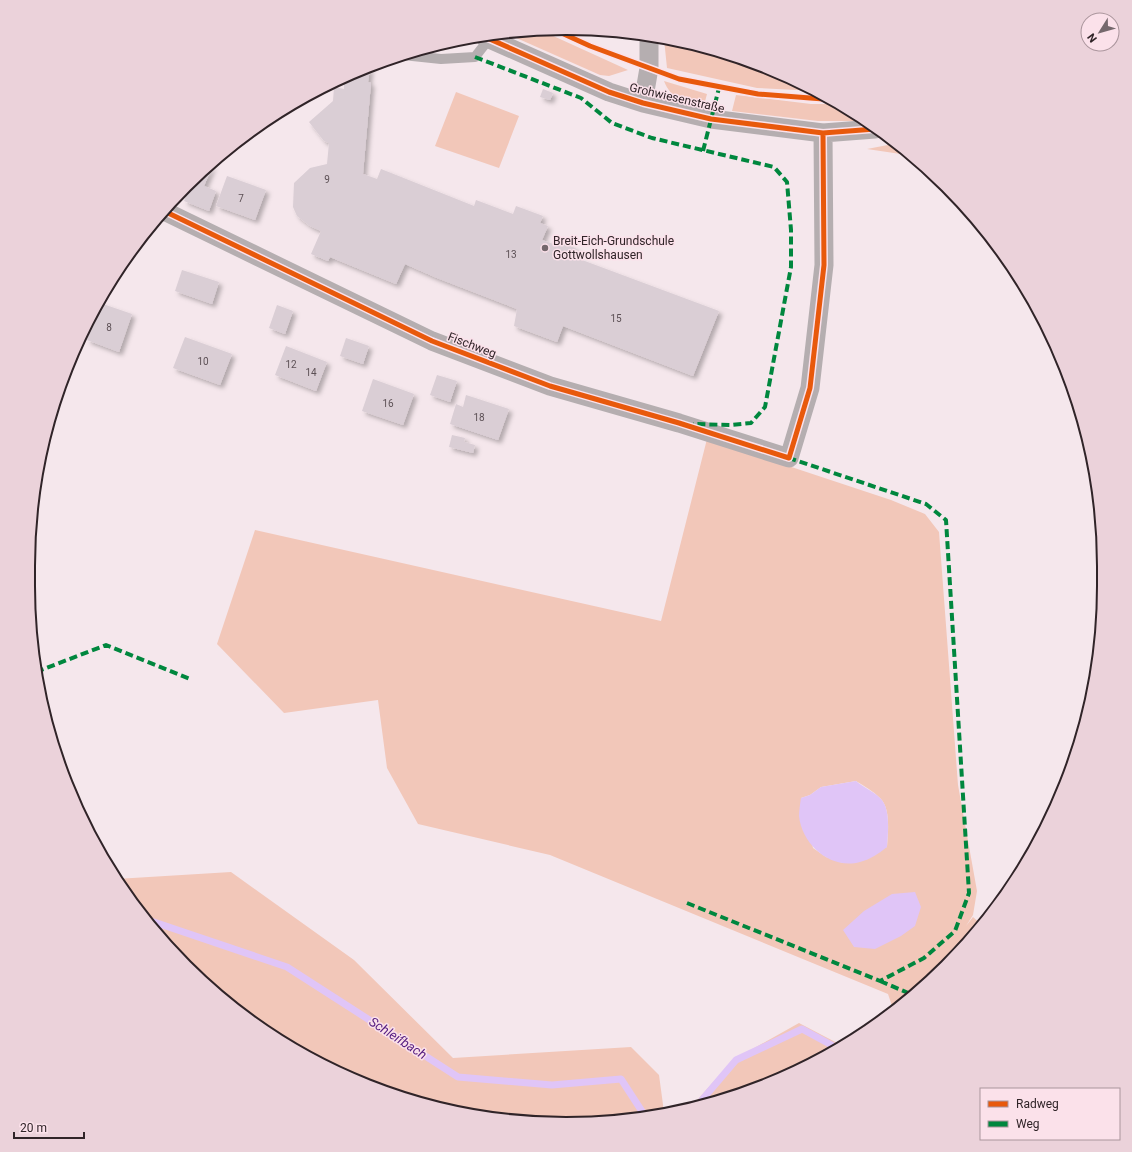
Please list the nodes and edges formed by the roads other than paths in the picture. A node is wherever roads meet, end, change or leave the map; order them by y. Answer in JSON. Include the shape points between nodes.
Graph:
{"nodes":[{"id":1,"x":493,"y":41,"type":"edge"},
{"id":2,"x":485,"y":42,"type":"edge"},
{"id":3,"x":650,"y":42,"type":"edge"},
{"id":4,"x":417,"y":56,"type":"edge"},
{"id":5,"x":643,"y":103,"type":"junction"},
{"id":6,"x":868,"y":129,"type":"edge"},
{"id":7,"x":823,"y":132,"type":"junction"},
{"id":8,"x":169,"y":214,"type":"edge"}],
"edges":[{"from":1,"to":5,"type":"street","name":"Grohwiesenstraße","via":[[609,92]]},
{"from":2,"to":4,"type":"lane","via":[[475,57],[441,59]]},
{"from":3,"to":5,"type":"street","via":[[649,68]]},
{"from":5,"to":7,"type":"street","name":"Grohwiesenstraße","via":[[710,118]]},
{"from":6,"to":7,"type":"street","name":"Grohwiesenstraße"},
{"from":7,"to":8,"type":"street","name":"Fischweg","via":[[824,265],[810,388],[789,458],[550,386],[432,341]]}]}
